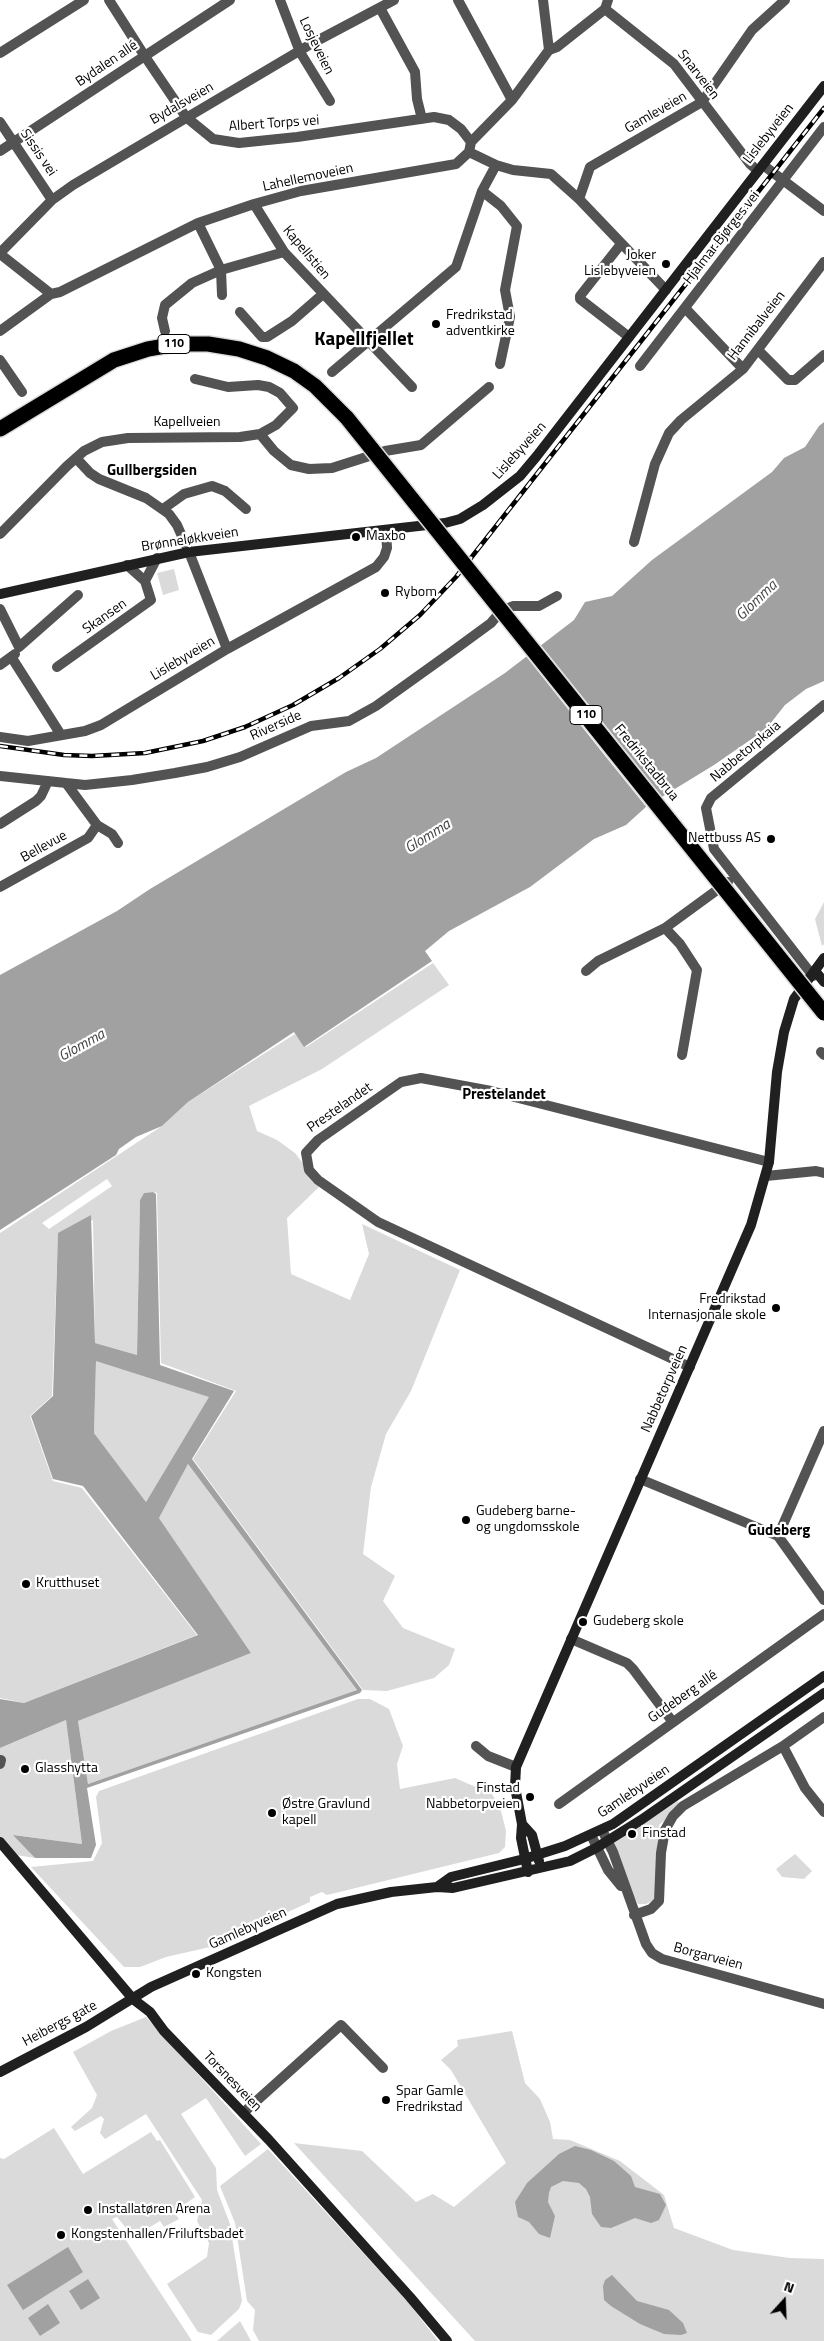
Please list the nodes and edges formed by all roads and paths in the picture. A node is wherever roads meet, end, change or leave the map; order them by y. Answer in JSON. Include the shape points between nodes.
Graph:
{"nodes":[{"id":1,"x":84,"y":0,"type":"edge"},
{"id":2,"x":109,"y":0,"type":"edge"},
{"id":3,"x":230,"y":0,"type":"edge"},
{"id":4,"x":280,"y":0,"type":"edge"},
{"id":5,"x":394,"y":0,"type":"edge"},
{"id":6,"x":458,"y":0,"type":"edge"},
{"id":7,"x":543,"y":0,"type":"edge"},
{"id":8,"x":785,"y":0,"type":"edge"},
{"id":9,"x":607,"y":4,"type":"edge"},
{"id":10,"x":380,"y":8,"type":"junction"},
{"id":11,"x":549,"y":50,"type":"junction"},
{"id":12,"x":300,"y":52,"type":"junction"},
{"id":13,"x":0,"y":53,"type":"edge"},
{"id":14,"x":144,"y":55,"type":"junction"},
{"id":15,"x":824,"y":86,"type":"edge"},
{"id":16,"x":512,"y":100,"type":"junction"},
{"id":17,"x":330,"y":101,"type":"dead end"},
{"id":18,"x":702,"y":102,"type":"junction"},
{"id":19,"x":186,"y":116,"type":"junction"},
{"id":20,"x":422,"y":119,"type":"junction"},
{"id":21,"x":0,"y":122,"type":"edge"},
{"id":22,"x":824,"y":127,"type":"edge"},
{"id":23,"x":14,"y":142,"type":"junction"},
{"id":24,"x":470,"y":147,"type":"junction"},
{"id":25,"x":0,"y":152,"type":"edge"},
{"id":26,"x":496,"y":165,"type":"junction"},
{"id":27,"x":760,"y":168,"type":"junction"},
{"id":28,"x":784,"y":180,"type":"junction"},
{"id":29,"x":482,"y":191,"type":"junction"},
{"id":30,"x":579,"y":199,"type":"junction"},
{"id":31,"x":52,"y":200,"type":"junction"},
{"id":32,"x":254,"y":204,"type":"junction"},
{"id":33,"x":824,"y":211,"type":"edge"},
{"id":34,"x":198,"y":223,"type":"junction"},
{"id":35,"x":621,"y":244,"type":"junction"},
{"id":36,"x":284,"y":252,"type":"junction"},
{"id":37,"x":0,"y":253,"type":"edge"},
{"id":38,"x":824,"y":262,"type":"edge"},
{"id":39,"x":221,"y":270,"type":"junction"},
{"id":40,"x":666,"y":290,"type":"junction"},
{"id":41,"x":51,"y":294,"type":"junction"},
{"id":42,"x":323,"y":294,"type":"junction"},
{"id":43,"x":222,"y":295,"type":"dead end"},
{"id":44,"x":685,"y":308,"type":"junction"},
{"id":45,"x":240,"y":312,"type":"dead end"},
{"id":46,"x":0,"y":331,"type":"edge"},
{"id":47,"x":166,"y":331,"type":"dead end"},
{"id":48,"x":630,"y":336,"type":"junction"},
{"id":49,"x":367,"y":341,"type":"junction"},
{"id":50,"x":758,"y":350,"type":"junction"},
{"id":51,"x":824,"y":356,"type":"edge"},
{"id":52,"x":0,"y":360,"type":"edge"},
{"id":53,"x":500,"y":364,"type":"dead end"},
{"id":54,"x":640,"y":366,"type":"dead end"},
{"id":55,"x":743,"y":369,"type":"junction"},
{"id":56,"x":332,"y":372,"type":"dead end"},
{"id":57,"x":195,"y":379,"type":"dead end"},
{"id":58,"x":412,"y":387,"type":"dead end"},
{"id":59,"x":489,"y":387,"type":"dead end"},
{"id":60,"x":22,"y":392,"type":"dead end"},
{"id":61,"x":0,"y":429,"type":"edge"},
{"id":62,"x":260,"y":434,"type":"junction"},
{"id":63,"x":76,"y":458,"type":"junction"},
{"id":64,"x":163,"y":509,"type":"junction"},
{"id":65,"x":246,"y":509,"type":"dead end"},
{"id":66,"x":1,"y":529,"type":"edge"},
{"id":67,"x":386,"y":530,"type":"junction"},
{"id":68,"x":634,"y":542,"type":"dead end"},
{"id":69,"x":189,"y":552,"type":"junction"},
{"id":70,"x":156,"y":558,"type":"junction"},
{"id":71,"x":127,"y":565,"type":"junction"},
{"id":72,"x":145,"y":581,"type":"junction"},
{"id":73,"x":0,"y":594,"type":"edge"},
{"id":74,"x":78,"y":595,"type":"dead end"},
{"id":75,"x":557,"y":596,"type":"dead end"},
{"id":76,"x":0,"y":609,"type":"edge"},
{"id":77,"x":20,"y":647,"type":"junction"},
{"id":78,"x":227,"y":649,"type":"junction"},
{"id":79,"x":12,"y":658,"type":"junction"},
{"id":80,"x":0,"y":665,"type":"edge"},
{"id":81,"x":57,"y":667,"type":"dead end"},
{"id":82,"x":824,"y":705,"type":"edge"},
{"id":83,"x":61,"y":735,"type":"junction"},
{"id":84,"x":0,"y":737,"type":"edge"},
{"id":85,"x":0,"y":776,"type":"edge"},
{"id":86,"x":48,"y":781,"type":"junction"},
{"id":87,"x":66,"y":783,"type":"junction"},
{"id":88,"x":0,"y":824,"type":"edge"},
{"id":89,"x":97,"y":826,"type":"junction"},
{"id":90,"x":118,"y":843,"type":"dead end"},
{"id":91,"x":734,"y":877,"type":"junction"},
{"id":92,"x":0,"y":887,"type":"edge"},
{"id":93,"x":665,"y":928,"type":"junction"},
{"id":94,"x":824,"y":958,"type":"edge"},
{"id":95,"x":586,"y":971,"type":"dead end"},
{"id":96,"x":814,"y":974,"type":"junction"},
{"id":97,"x":824,"y":982,"type":"edge"},
{"id":98,"x":824,"y":1013,"type":"edge"},
{"id":99,"x":682,"y":1055,"type":"dead end"},
{"id":100,"x":769,"y":1162,"type":"junction"},
{"id":101,"x":824,"y":1173,"type":"edge"},
{"id":102,"x":766,"y":1176,"type":"junction"},
{"id":103,"x":690,"y":1367,"type":"junction"},
{"id":104,"x":824,"y":1431,"type":"edge"},
{"id":105,"x":640,"y":1479,"type":"junction"},
{"id":106,"x":778,"y":1536,"type":"junction"},
{"id":107,"x":824,"y":1600,"type":"edge"},
{"id":108,"x":824,"y":1614,"type":"edge"},
{"id":109,"x":571,"y":1639,"type":"junction"},
{"id":110,"x":824,"y":1676,"type":"edge"},
{"id":111,"x":824,"y":1693,"type":"edge"},
{"id":112,"x":824,"y":1717,"type":"edge"},
{"id":113,"x":672,"y":1721,"type":"junction"},
{"id":114,"x":476,"y":1746,"type":"dead end"},
{"id":115,"x":783,"y":1746,"type":"junction"},
{"id":116,"x":516,"y":1767,"type":"junction"},
{"id":117,"x":559,"y":1804,"type":"dead end"},
{"id":118,"x":824,"y":1812,"type":"edge"},
{"id":119,"x":522,"y":1824,"type":"junction"},
{"id":120,"x":602,"y":1830,"type":"junction"},
{"id":121,"x":592,"y":1835,"type":"junction"},
{"id":122,"x":607,"y":1841,"type":"junction"},
{"id":123,"x":2,"y":1847,"type":"edge"},
{"id":124,"x":596,"y":1848,"type":"junction"},
{"id":125,"x":537,"y":1854,"type":"junction"},
{"id":126,"x":524,"y":1860,"type":"junction"},
{"id":127,"x":542,"y":1868,"type":"junction"},
{"id":128,"x":528,"y":1872,"type":"junction"},
{"id":129,"x":437,"y":1887,"type":"junction"},
{"id":130,"x":625,"y":1891,"type":"junction"},
{"id":131,"x":634,"y":1915,"type":"junction"},
{"id":132,"x":133,"y":1999,"type":"junction"},
{"id":133,"x":824,"y":2004,"type":"edge"},
{"id":134,"x":383,"y":2068,"type":"dead end"},
{"id":135,"x":0,"y":2072,"type":"edge"},
{"id":136,"x":243,"y":2113,"type":"junction"},
{"id":137,"x":447,"y":2341,"type":"edge"}],
"edges":[{"from":1,"to":13,"type":"street"},
{"from":2,"to":14,"type":"street","name":"Albert Torps vei"},
{"from":3,"to":14,"type":"street","name":"Bydalen allé"},
{"from":4,"to":12,"type":"street","name":"Losjeveien"},
{"from":5,"to":10,"type":"street","name":"Bydalsveien"},
{"from":6,"to":16,"type":"street"},
{"from":7,"to":11,"type":"street"},
{"from":8,"to":18,"type":"street","name":"Gamleveien","via":[[752,30]]},
{"from":9,"to":11,"type":"street","via":[[558,47]]},
{"from":9,"to":18,"type":"street","name":"Snarveien","via":[[674,64]]},
{"from":10,"to":12,"type":"street","name":"Bydalsveien"},
{"from":10,"to":20,"type":"street","via":[[415,72]]},
{"from":11,"to":16,"type":"street","name":"Lahellemoveien"},
{"from":12,"to":17,"type":"street","name":"Losjeveien"},
{"from":12,"to":19,"type":"street","name":"Bydalsveien"},
{"from":14,"to":19,"type":"street","name":"Albert Torps vei"},
{"from":14,"to":23,"type":"street","name":"Bydalen allé"},
{"from":15,"to":27,"type":"street","name":"Lislebyveien"},
{"from":16,"to":24,"type":"street","name":"Lahellemoveien"},
{"from":18,"to":27,"type":"street","name":"Snarveien","via":[[750,164]]},
{"from":18,"to":30,"type":"street","name":"Gamleveien","via":[[590,167]]},
{"from":19,"to":20,"type":"street","name":"Albert Torps vei","via":[[213,139],[239,143],[297,138]]},
{"from":19,"to":31,"type":"street","name":"Bydalsveien"},
{"from":20,"to":24,"type":"street","name":"Albert Torps vei","via":[[449,120],[461,129]]},
{"from":21,"to":23,"type":"street","name":"Sissis vei"},
{"from":22,"to":28,"type":"street","name":"Hjalmar Bjørges vei"},
{"from":23,"to":25,"type":"street","name":"Bydalen allé"},
{"from":23,"to":31,"type":"street","name":"Sissis vei"},
{"from":24,"to":26,"type":"street","name":"Albert Torps vei"},
{"from":24,"to":32,"type":"street","name":"Lahellemoveien","via":[[456,164],[301,191]]},
{"from":26,"to":29,"type":"street"},
{"from":26,"to":30,"type":"street","name":"Albert Torps vei","via":[[551,174]]},
{"from":27,"to":28,"type":"street"},
{"from":27,"to":40,"type":"street","name":"Lislebyveien"},
{"from":28,"to":33,"type":"street"},
{"from":28,"to":44,"type":"street","name":"Hjalmar Bjørges vei"},
{"from":29,"to":49,"type":"street","via":[[456,267]]},
{"from":29,"to":53,"type":"street","via":[[505,210],[517,226],[505,290],[510,317]]},
{"from":30,"to":35,"type":"street","name":"Albert Torps vei"},
{"from":31,"to":37,"type":"street","name":"Bydalsveien"},
{"from":32,"to":34,"type":"street","name":"Lahellemoveien"},
{"from":32,"to":36,"type":"street","name":"Kapellstien"},
{"from":34,"to":39,"type":"street"},
{"from":34,"to":41,"type":"street","name":"Lahellemoveien"},
{"from":35,"to":40,"type":"street","name":"Albert Torps vei"},
{"from":35,"to":48,"type":"street","via":[[580,296]]},
{"from":36,"to":39,"type":"street"},
{"from":36,"to":42,"type":"street","name":"Kapellstien"},
{"from":37,"to":41,"type":"street"},
{"from":38,"to":50,"type":"street","name":"Hannibalveien"},
{"from":39,"to":43,"type":"street"},
{"from":39,"to":47,"type":"street","via":[[192,283],[165,306],[162,318]]},
{"from":40,"to":48,"type":"street","name":"Lislebyveien"},
{"from":41,"to":46,"type":"street","name":"Lahellemoveien"},
{"from":42,"to":45,"type":"street","name":"Kapellstien","via":[[267,338],[262,337]]},
{"from":42,"to":49,"type":"street","name":"Kapellstien"},
{"from":44,"to":54,"type":"street","name":"Hjalmar Bjørges vei"},
{"from":44,"to":55,"type":"street"},
{"from":48,"to":67,"type":"street","name":"Lislebyveien","via":[[536,457],[500,493],[460,519]]},
{"from":49,"to":56,"type":"street"},
{"from":49,"to":58,"type":"street","name":"Kapellstien"},
{"from":50,"to":51,"type":"street","via":[[788,380],[795,380]]},
{"from":50,"to":55,"type":"street","name":"Hannibalveien"},
{"from":52,"to":60,"type":"street"},
{"from":55,"to":68,"type":"street","name":"Hannibalveien","via":[[681,420],[662,445]]},
{"from":57,"to":62,"type":"street","name":"Kapellveien","via":[[228,387],[264,386],[284,397],[293,408],[276,425]]},
{"from":59,"to":62,"type":"street","via":[[421,445],[384,451],[332,468],[309,469],[291,465]]},
{"from":61,"to":98,"type":"highway","name":"Fredrikstadbrua","number":"110","bridge":true,"via":[[114,360],[148,349],[208,344],[239,349],[294,371],[315,386],[347,418]]},
{"from":62,"to":63,"type":"street","name":"Kapellveien","via":[[115,440],[92,447]]},
{"from":63,"to":64,"type":"street","via":[[99,479],[146,498]]},
{"from":63,"to":66,"type":"street","name":"Kapellveien"},
{"from":64,"to":65,"type":"street","via":[[184,494],[212,486],[225,491]]},
{"from":64,"to":69,"type":"street","via":[[177,525]]},
{"from":67,"to":69,"type":"street","name":"Brønneløkkveien"},
{"from":67,"to":78,"type":"street","name":"Lislebyveien","via":[[387,548],[376,567]]},
{"from":69,"to":70,"type":"street","name":"Brønneløkkveien"},
{"from":69,"to":78,"type":"street"},
{"from":70,"to":71,"type":"street","name":"Brønneløkkveien"},
{"from":70,"to":72,"type":"street"},
{"from":71,"to":72,"type":"street"},
{"from":71,"to":73,"type":"street","name":"Brønneløkkveien"},
{"from":72,"to":81,"type":"street","name":"Skansen","via":[[152,600]]},
{"from":74,"to":77,"type":"street"},
{"from":75,"to":87,"type":"street","name":"Riverside","via":[[539,606],[513,606],[502,611],[491,623],[376,706],[349,721],[311,726],[240,758],[206,767],[132,780]]},
{"from":76,"to":77,"type":"street"},
{"from":77,"to":79,"type":"street"},
{"from":78,"to":83,"type":"street","name":"Lislebyveien","via":[[101,725]]},
{"from":79,"to":80,"type":"street"},
{"from":79,"to":83,"type":"street"},
{"from":82,"to":91,"type":"street","name":"Nabbetorpkaia","via":[[711,798],[706,808],[714,849]]},
{"from":83,"to":84,"type":"street","name":"Lislebyveien","via":[[28,741]]},
{"from":85,"to":86,"type":"street","name":"Riverside"},
{"from":86,"to":87,"type":"street","name":"Riverside"},
{"from":86,"to":88,"type":"street","via":[[42,796]]},
{"from":87,"to":89,"type":"street"},
{"from":89,"to":90,"type":"street","via":[[112,834]]},
{"from":89,"to":92,"type":"street","name":"Bellevue","via":[[88,838]]},
{"from":91,"to":93,"type":"street"},
{"from":91,"to":96,"type":"street","name":"Nabbetorpkaia"},
{"from":93,"to":95,"type":"street","via":[[598,961]]},
{"from":93,"to":99,"type":"street","via":[[696,970]]},
{"from":94,"to":96,"type":"street","name":"Nabbetorpveien"},
{"from":96,"to":97,"type":"street"},
{"from":96,"to":100,"type":"street","name":"Nabbetorpveien","via":[[794,1000],[784,1032]]},
{"from":100,"to":102,"type":"street","name":"Nabbetorpveien"},
{"from":100,"to":103,"type":"street","name":"Prestelandet","via":[[491,1091],[421,1078],[401,1082],[318,1140],[306,1153],[309,1170],[318,1180],[378,1222]]},
{"from":101,"to":102,"type":"street"},
{"from":102,"to":103,"type":"street","name":"Nabbetorpveien","via":[[751,1225]]},
{"from":103,"to":105,"type":"street","name":"Nabbetorpveien"},
{"from":104,"to":106,"type":"street"},
{"from":105,"to":106,"type":"street"},
{"from":105,"to":109,"type":"street","name":"Nabbetorpveien"},
{"from":106,"to":107,"type":"street"},
{"from":108,"to":113,"type":"street","name":"Gudeberg allé"},
{"from":109,"to":113,"type":"street","via":[[627,1663]]},
{"from":109,"to":116,"type":"street","name":"Nabbetorpveien"},
{"from":110,"to":120,"type":"street","name":"Gamlebyveien"},
{"from":111,"to":122,"type":"street","name":"Gamlebyveien"},
{"from":112,"to":115,"type":"street"},
{"from":113,"to":117,"type":"street","name":"Gudeberg allé"},
{"from":114,"to":116,"type":"street","via":[[488,1756]]},
{"from":115,"to":118,"type":"street","via":[[805,1788]]},
{"from":115,"to":131,"type":"street","via":[[691,1801],[673,1816],[661,1853],[659,1901]]},
{"from":116,"to":119,"type":"street","name":"Nabbetorpveien","via":[[515,1787]]},
{"from":119,"to":125,"type":"street","name":"Nabbetorpveien","via":[[532,1835]]},
{"from":119,"to":126,"type":"street","name":"Nabbetorpveien"},
{"from":120,"to":121,"type":"street","name":"Gamlebyveien"},
{"from":120,"to":122,"type":"street","name":"Borgarveien"},
{"from":121,"to":124,"type":"street","name":"Borgarveien"},
{"from":121,"to":125,"type":"street","name":"Gamlebyveien"},
{"from":122,"to":124,"type":"street","name":"Gamlebyveien"},
{"from":122,"to":130,"type":"street","name":"Borgarveien"},
{"from":123,"to":132,"type":"street","name":"Torsnesveien"},
{"from":124,"to":127,"type":"street","name":"Gamlebyveien","via":[[570,1861]]},
{"from":124,"to":130,"type":"street","name":"Borgarveien"},
{"from":125,"to":126,"type":"street","name":"Gamlebyveien"},
{"from":125,"to":127,"type":"street","name":"Nabbetorpveien"},
{"from":126,"to":128,"type":"street","name":"Nabbetorpveien"},
{"from":126,"to":129,"type":"street","name":"Gamlebyveien","via":[[451,1876]]},
{"from":127,"to":128,"type":"street","name":"Gamlebyveien"},
{"from":128,"to":129,"type":"street","name":"Gamlebyveien","via":[[453,1888]]},
{"from":129,"to":132,"type":"street","name":"Gamlebyveien","via":[[390,1892],[337,1904],[151,1987]]},
{"from":130,"to":131,"type":"street","name":"Borgarveien"},
{"from":131,"to":133,"type":"street","name":"Borgarveien","via":[[646,1944],[662,1959]]},
{"from":132,"to":135,"type":"street","name":"Heibergs gate"},
{"from":132,"to":136,"type":"street","name":"Torsnesveien","via":[[150,2012],[164,2031]]},
{"from":134,"to":136,"type":"street","via":[[341,2025]]},
{"from":136,"to":137,"type":"street","name":"Torsnesveien"}]}
